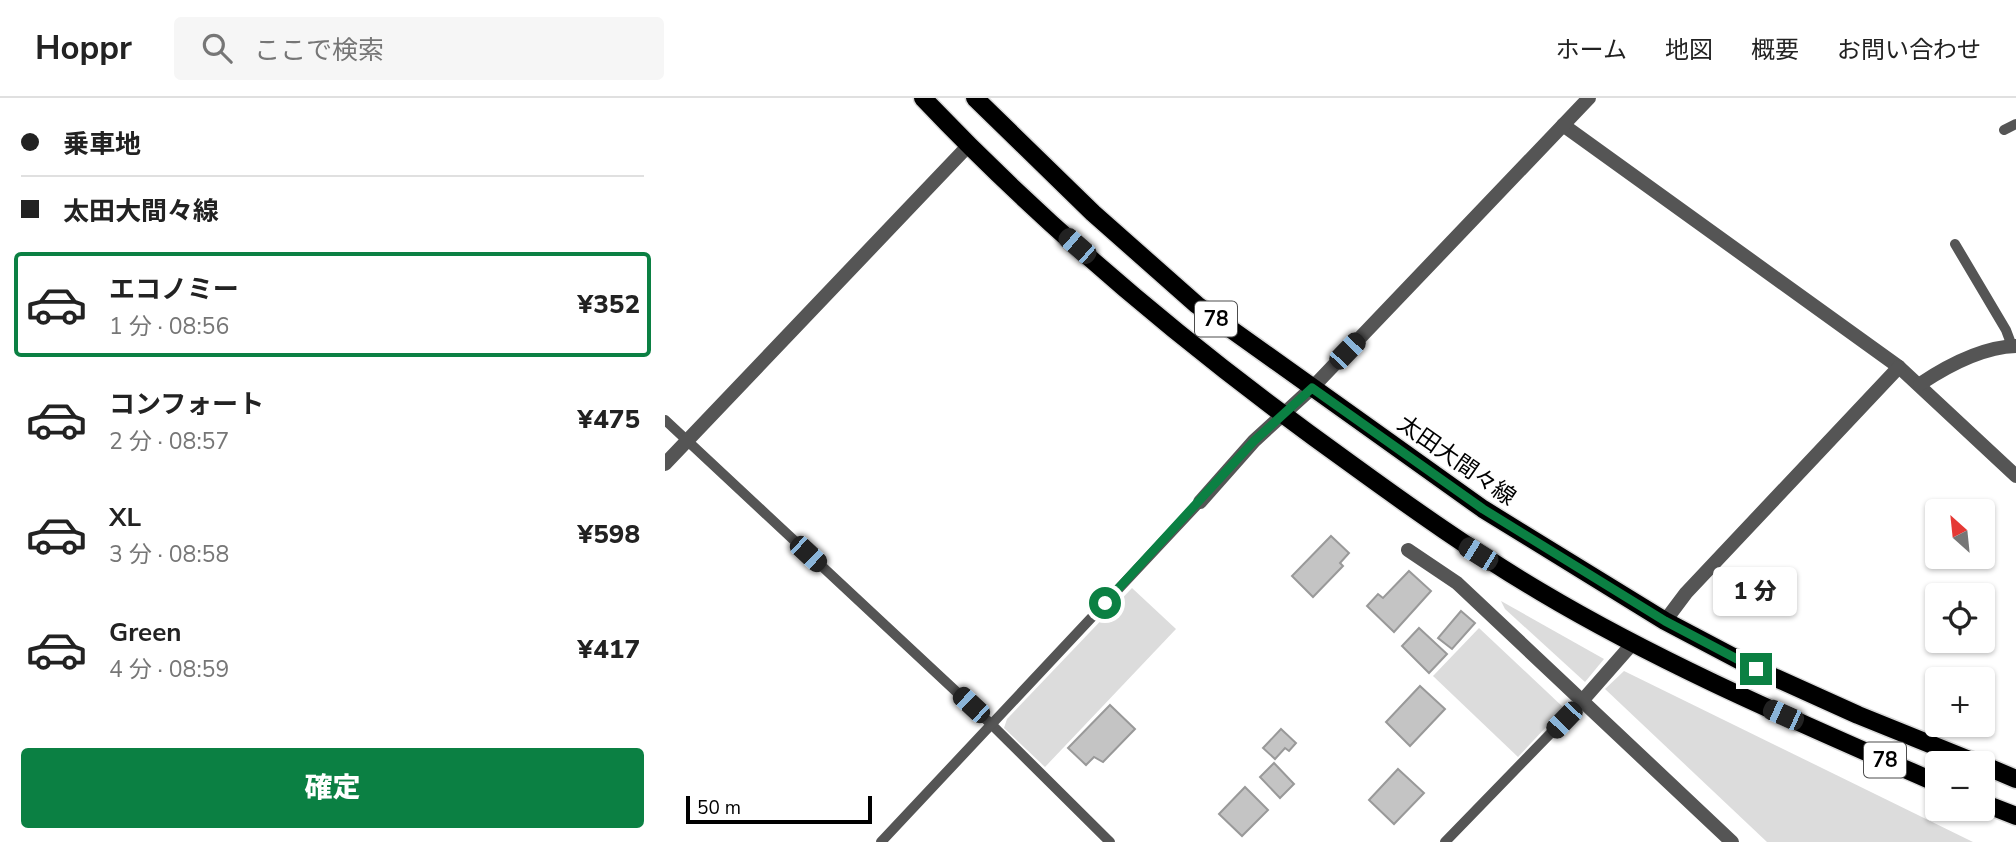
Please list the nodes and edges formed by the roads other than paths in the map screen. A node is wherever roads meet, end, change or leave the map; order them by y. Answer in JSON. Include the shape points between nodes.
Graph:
{"nodes":[{"id":1,"x":923,"y":98,"type":"edge"},
{"id":2,"x":975,"y":98,"type":"edge"},
{"id":3,"x":1588,"y":98,"type":"edge"},
{"id":4,"x":2016,"y":124,"type":"edge"},
{"id":5,"x":1563,"y":125,"type":"junction"},
{"id":6,"x":2004,"y":130,"type":"dead end"},
{"id":7,"x":968,"y":146,"type":"junction"},
{"id":8,"x":1955,"y":244,"type":"dead end"},
{"id":9,"x":2014,"y":346,"type":"edge"},
{"id":10,"x":1899,"y":367,"type":"junction"},
{"id":11,"x":1920,"y":384,"type":"junction"},
{"id":12,"x":1312,"y":388,"type":"junction"},
{"id":13,"x":1282,"y":414,"type":"junction"},
{"id":14,"x":665,"y":421,"type":"edge"},
{"id":15,"x":687,"y":441,"type":"junction"},
{"id":16,"x":665,"y":464,"type":"edge"},
{"id":17,"x":2016,"y":475,"type":"edge"},
{"id":18,"x":1200,"y":502,"type":"joint"},
{"id":19,"x":1408,"y":550,"type":"dead end"},
{"id":20,"x":1665,"y":621,"type":"junction"},
{"id":21,"x":1633,"y":643,"type":"junction"},
{"id":22,"x":1582,"y":701,"type":"junction"},
{"id":23,"x":991,"y":724,"type":"junction"},
{"id":24,"x":1947,"y":751,"type":"edge"},
{"id":25,"x":1995,"y":770,"type":"edge"},
{"id":26,"x":1925,"y":778,"type":"edge"},
{"id":27,"x":2016,"y":779,"type":"edge"},
{"id":28,"x":1995,"y":808,"type":"edge"},
{"id":29,"x":2016,"y":816,"type":"edge"},
{"id":30,"x":881,"y":842,"type":"edge"},
{"id":31,"x":1110,"y":842,"type":"edge"},
{"id":32,"x":1445,"y":842,"type":"edge"},
{"id":33,"x":1732,"y":842,"type":"edge"}],
"edges":[{"from":1,"to":7,"type":"main road","number":"78"},
{"from":2,"to":12,"type":"main road","name":"太田大間々線","number":"78","via":[[1093,213],[1197,304]]},
{"from":3,"to":5,"type":"street"},
{"from":4,"to":6,"type":"lane"},
{"from":5,"to":10,"type":"street"},
{"from":5,"to":12,"type":"street"},
{"from":7,"to":13,"type":"main road","number":"78","via":[[1154,313]]},
{"from":7,"to":15,"type":"street"},
{"from":8,"to":9,"type":"lane"},
{"from":9,"to":11,"type":"street","via":[[1974,356]]},
{"from":10,"to":11,"type":"street"},
{"from":10,"to":20,"type":"street","via":[[1686,593]]},
{"from":11,"to":17,"type":"street"},
{"from":12,"to":13,"type":"street"},
{"from":12,"to":20,"type":"main road","name":"太田大間々線","number":"78","via":[[1483,509]]},
{"from":13,"to":18,"type":"street"},
{"from":13,"to":21,"type":"main road","number":"78","via":[[1457,540]]},
{"from":14,"to":15,"type":"lane"},
{"from":15,"to":16,"type":"street"},
{"from":15,"to":23,"type":"lane"},
{"from":18,"to":23,"type":"lane"},
{"from":19,"to":22,"type":"street","via":[[1457,583]]},
{"from":20,"to":24,"type":"main road","name":"太田大間々線","number":"78","via":[[1778,679]]},
{"from":21,"to":22,"type":"street"},
{"from":21,"to":26,"type":"main road","number":"78","via":[[1733,693]]},
{"from":22,"to":32,"type":"lane"},
{"from":22,"to":33,"type":"street"},
{"from":23,"to":30,"type":"lane"},
{"from":23,"to":31,"type":"lane"},
{"from":25,"to":27,"type":"main road"},
{"from":28,"to":29,"type":"main road"}]}
